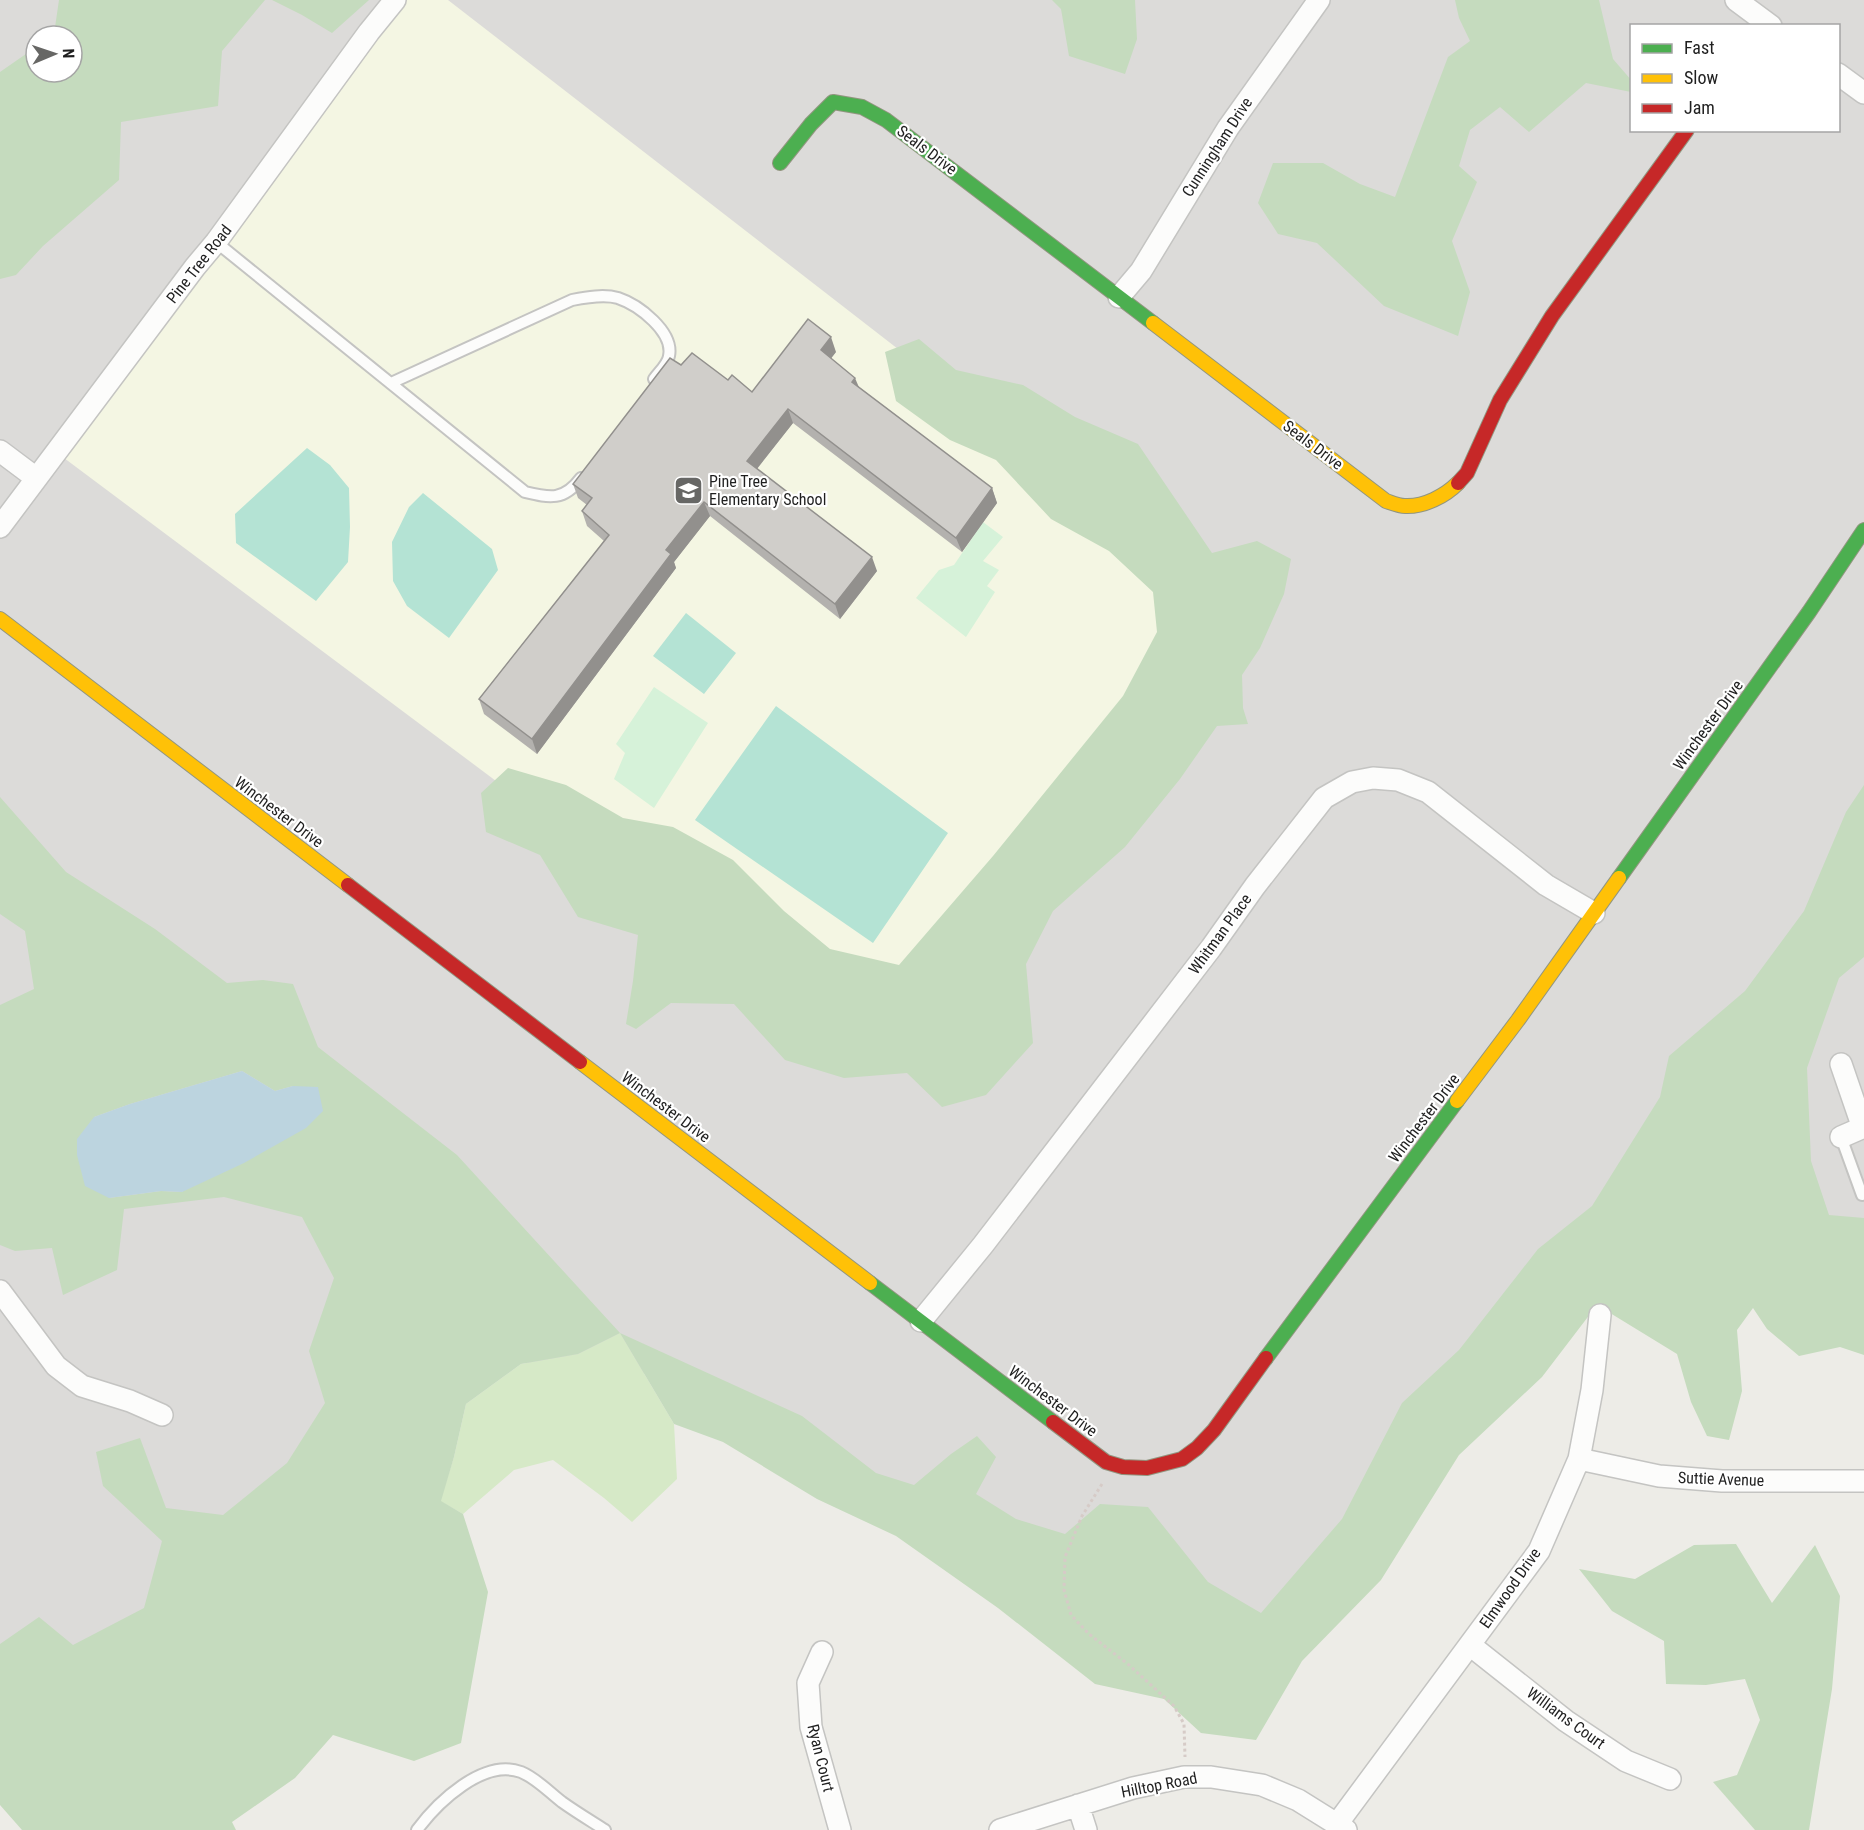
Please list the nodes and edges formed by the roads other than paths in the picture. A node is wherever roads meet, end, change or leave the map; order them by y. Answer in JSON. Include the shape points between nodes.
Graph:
{"nodes":[{"id":1,"x":395,"y":0,"type":"edge"},
{"id":2,"x":1319,"y":0,"type":"edge"},
{"id":3,"x":1736,"y":0,"type":"edge"},
{"id":4,"x":1766,"y":24,"type":"edge"},
{"id":5,"x":1840,"y":75,"type":"edge"},
{"id":6,"x":1864,"y":93,"type":"edge"},
{"id":7,"x":1686,"y":132,"type":"edge"},
{"id":8,"x":780,"y":163,"type":"dead end"},
{"id":9,"x":216,"y":242,"type":"junction"},
{"id":10,"x":1119,"y":297,"type":"junction"},
{"id":11,"x":391,"y":383,"type":"junction"},
{"id":12,"x":649,"y":386,"type":"edge"},
{"id":13,"x":0,"y":451,"type":"edge"},
{"id":14,"x":588,"y":469,"type":"edge"},
{"id":15,"x":36,"y":478,"type":"junction"},
{"id":16,"x":0,"y":527,"type":"edge"},
{"id":17,"x":1864,"y":530,"type":"edge"},
{"id":18,"x":0,"y":620,"type":"edge"},
{"id":19,"x":1594,"y":913,"type":"junction"},
{"id":20,"x":1840,"y":1064,"type":"dead end"},
{"id":21,"x":1863,"y":1128,"type":"edge"},
{"id":22,"x":1841,"y":1137,"type":"joint"},
{"id":23,"x":1862,"y":1195,"type":"dead end"},
{"id":24,"x":0,"y":1291,"type":"edge"},
{"id":25,"x":1600,"y":1315,"type":"dead end"},
{"id":26,"x":921,"y":1320,"type":"junction"},
{"id":27,"x":162,"y":1415,"type":"dead end"},
{"id":28,"x":1580,"y":1459,"type":"junction"},
{"id":29,"x":1864,"y":1481,"type":"edge"},
{"id":30,"x":1470,"y":1645,"type":"junction"},
{"id":31,"x":822,"y":1652,"type":"dead end"},
{"id":32,"x":1670,"y":1779,"type":"dead end"},
{"id":33,"x":1078,"y":1805,"type":"junction"},
{"id":34,"x":1341,"y":1827,"type":"edge"},
{"id":35,"x":417,"y":1830,"type":"edge"},
{"id":36,"x":605,"y":1830,"type":"edge"},
{"id":37,"x":840,"y":1830,"type":"edge"},
{"id":38,"x":1000,"y":1830,"type":"edge"},
{"id":39,"x":1086,"y":1830,"type":"edge"}],
"edges":[{"from":1,"to":9,"type":"street","name":"Pine Tree Road"},
{"from":2,"to":10,"type":"street","name":"Cunningham Drive","via":[[1228,128],[1141,271]]},
{"from":3,"to":4,"type":"street"},
{"from":5,"to":6,"type":"street"},
{"from":7,"to":10,"type":"street","name":"Seals Drive","via":[[1552,316],[1500,400],[1467,473],[1452,489],[1425,504],[1404,506],[1386,501]]},
{"from":8,"to":10,"type":"street","name":"Seals Drive","via":[[833,102],[862,108],[886,120]]},
{"from":9,"to":11,"type":"lane"},
{"from":9,"to":15,"type":"street","name":"Pine Tree Road"},
{"from":11,"to":12,"type":"lane","via":[[572,300],[591,296],[616,297],[633,304],[662,329],[671,344],[669,359]]},
{"from":11,"to":14,"type":"lane","via":[[525,492],[547,498],[563,495],[574,488]]},
{"from":13,"to":15,"type":"street"},
{"from":15,"to":16,"type":"street","name":"Pine Tree Road"},
{"from":17,"to":19,"type":"street","name":"Winchester Drive"},
{"from":18,"to":26,"type":"street","name":"Winchester Drive"},
{"from":19,"to":26,"type":"street","name":"Whitman Place","via":[[1546,885],[1428,792],[1398,780],[1373,778],[1352,782],[1324,798],[983,1245]]},
{"from":19,"to":26,"type":"street","name":"Winchester Drive","via":[[1214,1430],[1182,1459],[1147,1468],[1106,1462]]},
{"from":20,"to":21,"type":"street"},
{"from":21,"to":22,"type":"street"},
{"from":22,"to":23,"type":"lane"},
{"from":24,"to":27,"type":"street","via":[[56,1366],[82,1386]]},
{"from":25,"to":28,"type":"street","name":"Elmwood Drive"},
{"from":28,"to":29,"type":"street","name":"Suttie Avenue","via":[[1659,1476],[1722,1481]]},
{"from":28,"to":30,"type":"street","name":"Elmwood Drive","via":[[1539,1551]]},
{"from":30,"to":32,"type":"street","name":"Williams Court","via":[[1566,1721],[1626,1761]]},
{"from":30,"to":34,"type":"street","name":"Elmwood Drive"},
{"from":31,"to":37,"type":"street","name":"Ryan Court","via":[[808,1683],[811,1726]]},
{"from":33,"to":34,"type":"street","name":"Hilltop Road","via":[[1184,1777],[1211,1777],[1262,1785],[1298,1800]]},
{"from":33,"to":38,"type":"street","name":"Hilltop Road"},
{"from":33,"to":39,"type":"street"},
{"from":35,"to":36,"type":"lane","via":[[449,1794],[476,1778],[510,1769],[530,1776]]}]}
